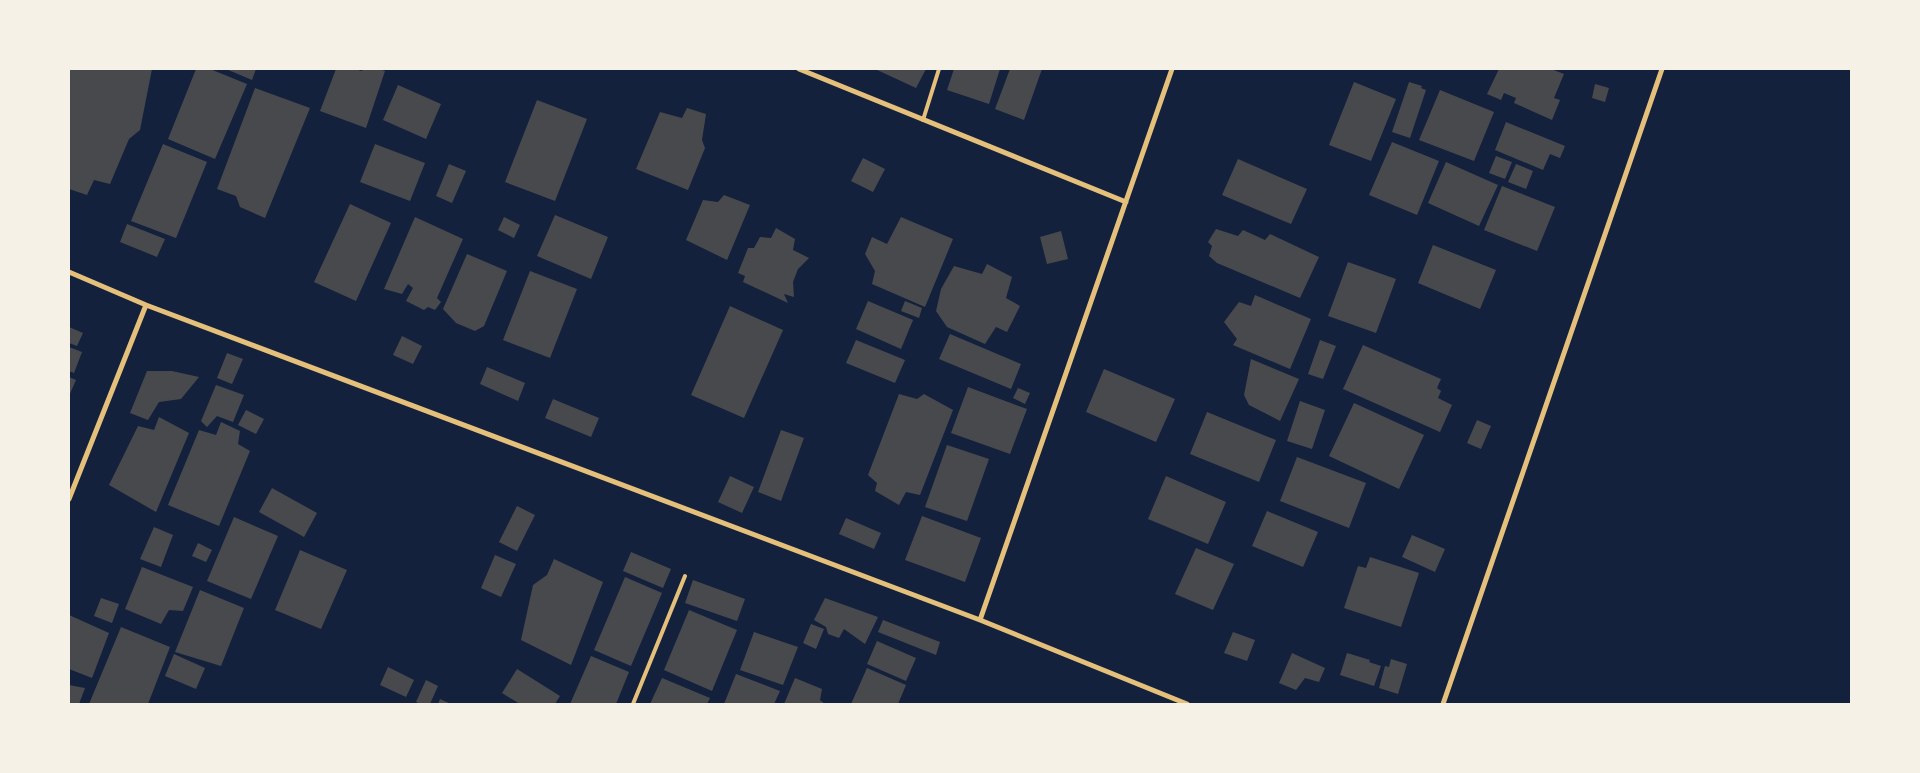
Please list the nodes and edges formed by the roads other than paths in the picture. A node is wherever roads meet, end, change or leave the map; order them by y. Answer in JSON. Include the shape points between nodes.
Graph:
{"nodes":[{"id":1,"x":799,"y":69,"type":"edge"},
{"id":2,"x":939,"y":69,"type":"edge"},
{"id":3,"x":1172,"y":69,"type":"edge"},
{"id":4,"x":1662,"y":69,"type":"edge"},
{"id":5,"x":923,"y":120,"type":"junction"},
{"id":6,"x":1126,"y":202,"type":"junction"},
{"id":7,"x":69,"y":272,"type":"edge"},
{"id":8,"x":146,"y":306,"type":"junction"},
{"id":9,"x":69,"y":499,"type":"edge"},
{"id":10,"x":685,"y":576,"type":"dead end"},
{"id":11,"x":980,"y":620,"type":"junction"},
{"id":12,"x":633,"y":704,"type":"edge"},
{"id":13,"x":1187,"y":704,"type":"edge"},
{"id":14,"x":1443,"y":704,"type":"edge"}],
"edges":[{"from":1,"to":5,"type":"street"},
{"from":2,"to":5,"type":"lane"},
{"from":3,"to":6,"type":"street"},
{"from":4,"to":14,"type":"street"},
{"from":5,"to":6,"type":"street"},
{"from":6,"to":11,"type":"street"},
{"from":7,"to":8,"type":"street"},
{"from":8,"to":9,"type":"street"},
{"from":8,"to":11,"type":"street"},
{"from":10,"to":12,"type":"lane"},
{"from":11,"to":13,"type":"street"}]}
